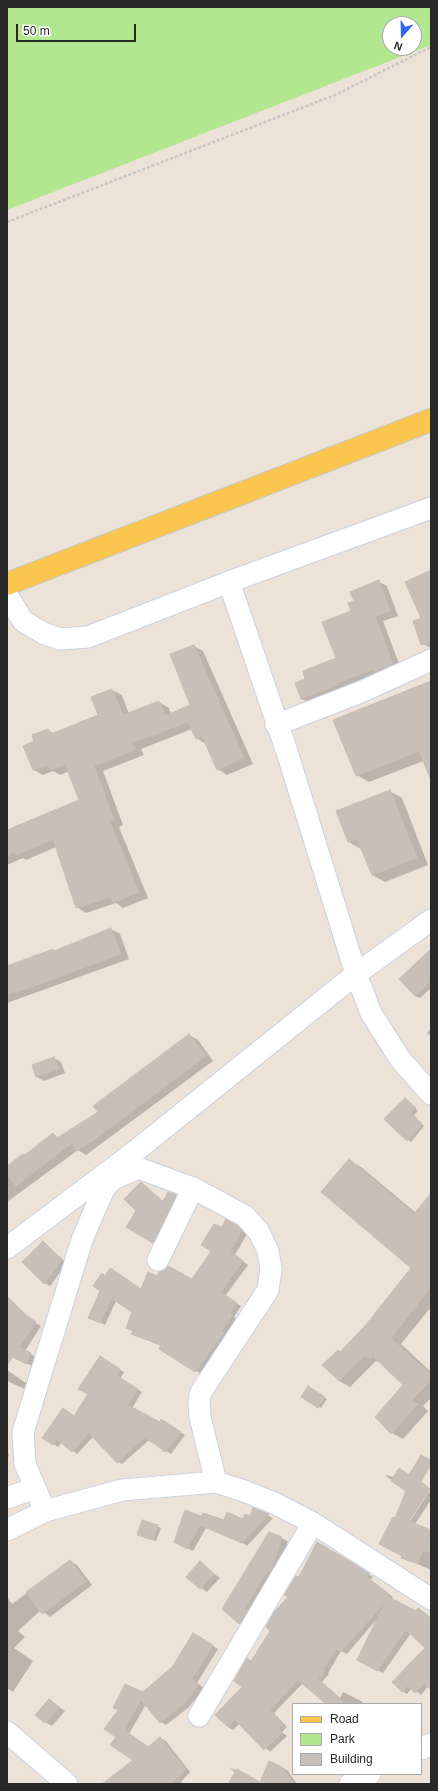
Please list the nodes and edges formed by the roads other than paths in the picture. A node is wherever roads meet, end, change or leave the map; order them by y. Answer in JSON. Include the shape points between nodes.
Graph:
{"nodes":[{"id":1,"x":431,"y":420,"type":"edge"},
{"id":2,"x":431,"y":508,"type":"edge"},
{"id":3,"x":229,"y":582,"type":"junction"},
{"id":4,"x":7,"y":584,"type":"edge"},
{"id":5,"x":7,"y":595,"type":"edge"},
{"id":6,"x":431,"y":660,"type":"edge"},
{"id":7,"x":276,"y":725,"type":"junction"},
{"id":8,"x":431,"y":920,"type":"edge"},
{"id":9,"x":356,"y":974,"type":"junction"},
{"id":10,"x":431,"y":1094,"type":"edge"},
{"id":11,"x":193,"y":1188,"type":"junction"},
{"id":12,"x":7,"y":1248,"type":"edge"},
{"id":13,"x":158,"y":1260,"type":"dead end"},
{"id":14,"x":216,"y":1482,"type":"junction"},
{"id":15,"x":35,"y":1488,"type":"junction"},
{"id":16,"x":7,"y":1498,"type":"edge"},
{"id":17,"x":45,"y":1511,"type":"junction"},
{"id":18,"x":312,"y":1523,"type":"junction"},
{"id":19,"x":7,"y":1530,"type":"edge"},
{"id":20,"x":431,"y":1599,"type":"edge"},
{"id":21,"x":199,"y":1716,"type":"dead end"},
{"id":22,"x":7,"y":1732,"type":"edge"},
{"id":23,"x":368,"y":1775,"type":"edge"},
{"id":24,"x":67,"y":1784,"type":"edge"},
{"id":25,"x":350,"y":1784,"type":"edge"}],
"edges":[{"from":1,"to":4,"type":"main road"},
{"from":2,"to":3,"type":"street"},
{"from":3,"to":5,"type":"street","via":[[88,637],[60,639],[43,633],[23,621]]},
{"from":3,"to":7,"type":"street"},
{"from":6,"to":7,"type":"street","via":[[363,691]]},
{"from":7,"to":9,"type":"street","via":[[287,752]]},
{"from":8,"to":9,"type":"street"},
{"from":9,"to":10,"type":"street","via":[[371,1013],[400,1059]]},
{"from":9,"to":12,"type":"street","via":[[133,1153]]},
{"from":11,"to":13,"type":"street"},
{"from":11,"to":14,"type":"street","via":[[245,1216],[259,1232],[268,1251],[271,1269],[268,1290],[201,1392],[200,1417]]},
{"from":11,"to":15,"type":"street","via":[[138,1168],[115,1178],[106,1186],[82,1240],[23,1432],[25,1464]]},
{"from":14,"to":17,"type":"street","via":[[122,1490]]},
{"from":14,"to":18,"type":"street","via":[[274,1503]]},
{"from":15,"to":16,"type":"street"},
{"from":15,"to":17,"type":"street"},
{"from":17,"to":19,"type":"street"},
{"from":18,"to":20,"type":"street"},
{"from":18,"to":21,"type":"street"},
{"from":22,"to":24,"type":"street"},
{"from":23,"to":25,"type":"street"}]}
